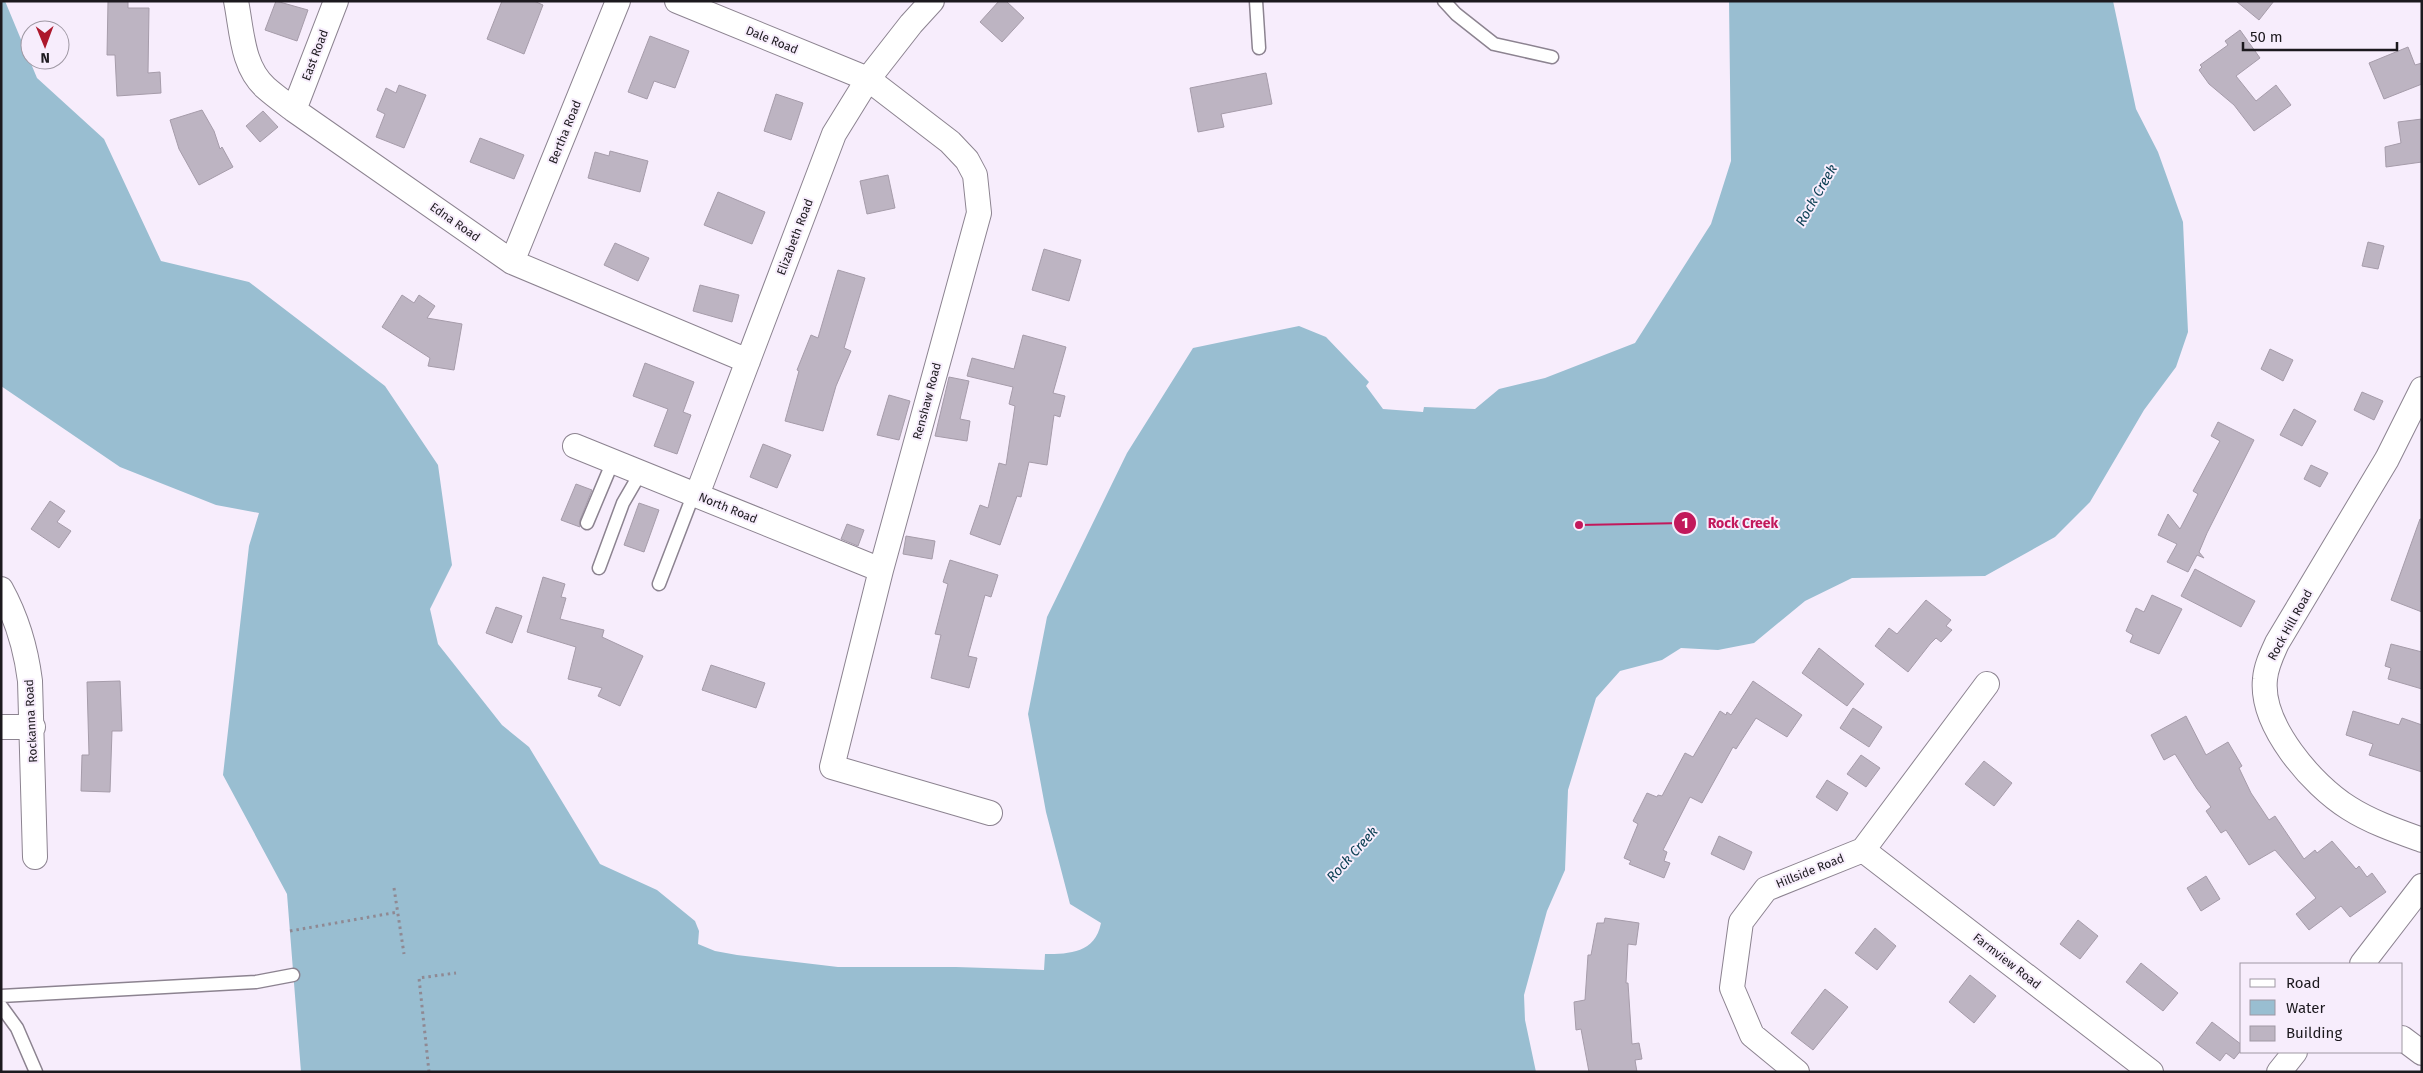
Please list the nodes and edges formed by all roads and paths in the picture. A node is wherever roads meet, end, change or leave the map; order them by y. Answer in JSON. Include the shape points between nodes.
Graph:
{"nodes":[{"id":1,"x":236,"y":1,"type":"edge"},
{"id":2,"x":336,"y":1,"type":"edge"},
{"id":3,"x":618,"y":1,"type":"edge"},
{"id":4,"x":677,"y":1,"type":"edge"},
{"id":5,"x":932,"y":1,"type":"edge"},
{"id":6,"x":1256,"y":1,"type":"edge"},
{"id":7,"x":1444,"y":1,"type":"edge"},
{"id":8,"x":1259,"y":48,"type":"dead end"},
{"id":9,"x":1552,"y":57,"type":"dead end"},
{"id":10,"x":868,"y":79,"type":"junction"},
{"id":11,"x":294,"y":110,"type":"junction"},
{"id":12,"x":512,"y":262,"type":"junction"},
{"id":13,"x":748,"y":361,"type":"junction"},
{"id":14,"x":2421,"y":394,"type":"edge"},
{"id":15,"x":575,"y":446,"type":"dead end"},
{"id":16,"x":614,"y":461,"type":"junction"},
{"id":17,"x":640,"y":472,"type":"junction"},
{"id":18,"x":695,"y":494,"type":"junction"},
{"id":19,"x":587,"y":523,"type":"dead end"},
{"id":20,"x":599,"y":568,"type":"dead end"},
{"id":21,"x":881,"y":570,"type":"junction"},
{"id":22,"x":659,"y":584,"type":"dead end"},
{"id":23,"x":1,"y":589,"type":"edge"},
{"id":24,"x":1988,"y":684,"type":"dead end"},
{"id":25,"x":1,"y":727,"type":"edge"},
{"id":26,"x":33,"y":727,"type":"junction"},
{"id":27,"x":990,"y":813,"type":"dead end"},
{"id":28,"x":2422,"y":840,"type":"edge"},
{"id":29,"x":1863,"y":850,"type":"junction"},
{"id":30,"x":35,"y":857,"type":"dead end"},
{"id":31,"x":2422,"y":886,"type":"edge"},
{"id":32,"x":394,"y":888,"type":"dead end"},
{"id":33,"x":398,"y":912,"type":"junction"},
{"id":34,"x":290,"y":930,"type":"dead end"},
{"id":35,"x":404,"y":954,"type":"dead end"},
{"id":36,"x":2363,"y":963,"type":"edge"},
{"id":37,"x":456,"y":974,"type":"dead end"},
{"id":38,"x":293,"y":975,"type":"dead end"},
{"id":39,"x":1,"y":996,"type":"edge"},
{"id":40,"x":1,"y":1006,"type":"edge"},
{"id":41,"x":2403,"y":1039,"type":"edge"},
{"id":42,"x":2294,"y":1053,"type":"edge"},
{"id":43,"x":2422,"y":1053,"type":"edge"},
{"id":44,"x":36,"y":1072,"type":"edge"},
{"id":45,"x":429,"y":1072,"type":"edge"},
{"id":46,"x":1798,"y":1072,"type":"edge"},
{"id":47,"x":2152,"y":1072,"type":"edge"},
{"id":48,"x":2279,"y":1072,"type":"edge"}],
"edges":[{"from":1,"to":11,"type":"street","name":"Edna Road","via":[[246,54],[253,72],[265,88]]},
{"from":2,"to":11,"type":"street","name":"East Road"},
{"from":3,"to":12,"type":"street","name":"Bertha Road"},
{"from":4,"to":10,"type":"street","name":"Dale Road"},
{"from":5,"to":10,"type":"street","name":"Elizabeth Road"},
{"from":6,"to":8,"type":"lane"},
{"from":7,"to":9,"type":"lane","via":[[1494,44]]},
{"from":10,"to":13,"type":"street","name":"Elizabeth Road","via":[[834,134]]},
{"from":10,"to":21,"type":"street","name":"Renshaw Road","via":[[950,142],[967,160],[975,175],[979,213]]},
{"from":11,"to":12,"type":"street","name":"Edna Road"},
{"from":12,"to":13,"type":"street","name":"Edna Road"},
{"from":13,"to":18,"type":"street","name":"Elizabeth Road"},
{"from":14,"to":28,"type":"street","name":"Rock Hill Road","via":[[2387,459],[2277,643],[2265,679],[2271,715],[2300,764],[2348,807],[2379,824]]},
{"from":15,"to":16,"type":"street","name":"North Road"},
{"from":16,"to":17,"type":"street","name":"North Road"},
{"from":16,"to":19,"type":"lane"},
{"from":17,"to":18,"type":"street","name":"North Road"},
{"from":17,"to":20,"type":"lane","via":[[623,502]]},
{"from":18,"to":21,"type":"street","name":"North Road"},
{"from":18,"to":22,"type":"lane"},
{"from":21,"to":27,"type":"street","name":"Renshaw Road","via":[[832,767]]},
{"from":23,"to":26,"type":"street","name":"Rockanna Road","via":[[12,610],[26,655]]},
{"from":24,"to":29,"type":"street"},
{"from":25,"to":26,"type":"street"},
{"from":26,"to":30,"type":"street","name":"Rockanna Road"},
{"from":29,"to":46,"type":"street","name":"Hillside Road","via":[[1766,889],[1741,922],[1732,988],[1752,1035]]},
{"from":29,"to":47,"type":"street","name":"Farmview Road"},
{"from":31,"to":36,"type":"street"},
{"from":32,"to":33,"type":"path"},
{"from":33,"to":34,"type":"path"},
{"from":33,"to":35,"type":"path"},
{"from":37,"to":45,"type":"path","via":[[419,978]]},
{"from":38,"to":39,"type":"lane","via":[[256,982]]},
{"from":40,"to":44,"type":"lane","via":[[17,1028]]},
{"from":41,"to":43,"type":"street"},
{"from":42,"to":48,"type":"street"}]}
